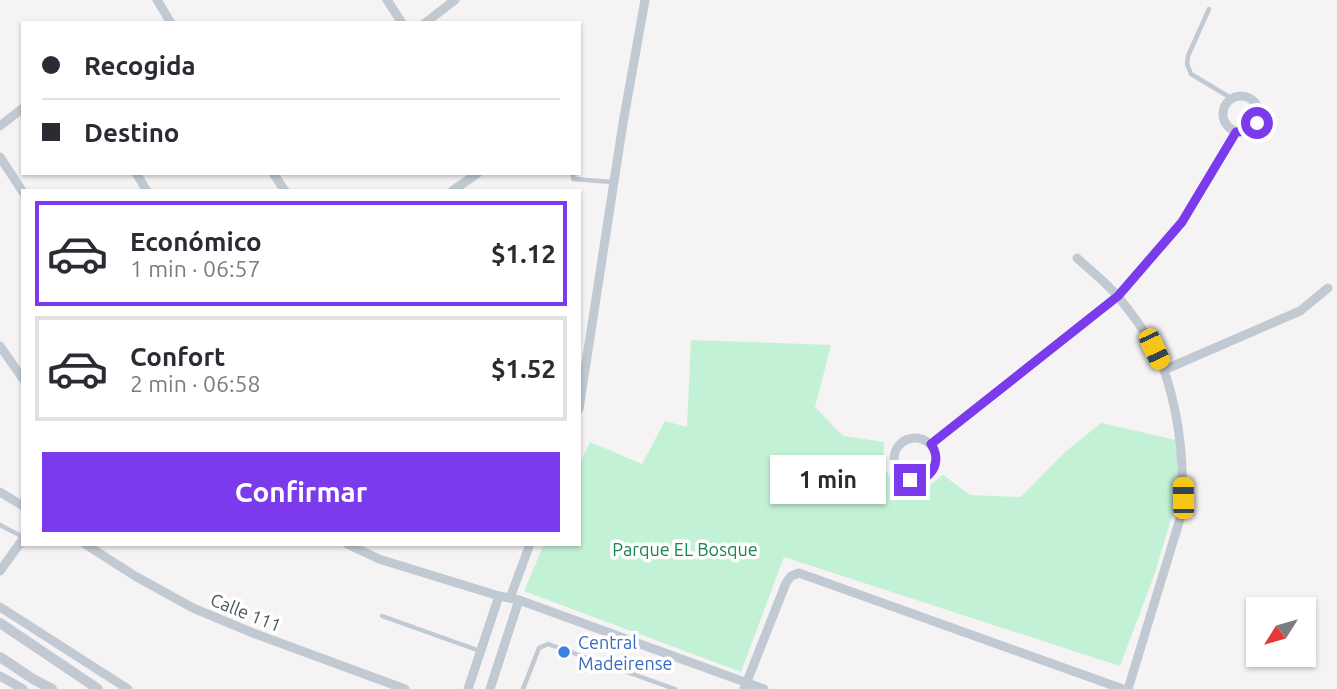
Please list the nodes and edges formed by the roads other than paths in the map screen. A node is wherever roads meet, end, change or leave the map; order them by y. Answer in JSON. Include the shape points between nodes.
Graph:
{"nodes":[{"id":1,"x":157,"y":0,"type":"edge"},
{"id":2,"x":387,"y":0,"type":"edge"},
{"id":3,"x":455,"y":0,"type":"edge"},
{"id":4,"x":645,"y":0,"type":"edge"},
{"id":5,"x":1209,"y":9,"type":"dead end"},
{"id":6,"x":170,"y":21,"type":"edge"},
{"id":7,"x":401,"y":21,"type":"edge"},
{"id":8,"x":428,"y":21,"type":"edge"},
{"id":9,"x":1231,"y":98,"type":"junction"},
{"id":10,"x":21,"y":109,"type":"edge"},
{"id":11,"x":0,"y":125,"type":"edge"},
{"id":12,"x":1236,"y":132,"type":"junction"},
{"id":13,"x":0,"y":158,"type":"edge"},
{"id":14,"x":475,"y":175,"type":"edge"},
{"id":15,"x":573,"y":175,"type":"edge"},
{"id":16,"x":614,"y":183,"type":"junction"},
{"id":17,"x":21,"y":189,"type":"edge"},
{"id":18,"x":455,"y":189,"type":"edge"},
{"id":19,"x":1077,"y":258,"type":"dead end"},
{"id":20,"x":1328,"y":288,"type":"dead end"},
{"id":21,"x":1118,"y":296,"type":"junction"},
{"id":22,"x":0,"y":346,"type":"edge"},
{"id":23,"x":1164,"y":370,"type":"junction"},
{"id":24,"x":21,"y":376,"type":"edge"},
{"id":25,"x":581,"y":394,"type":"edge"},
{"id":26,"x":931,"y":444,"type":"junction"},
{"id":27,"x":0,"y":492,"type":"edge"},
{"id":28,"x":21,"y":505,"type":"edge"},
{"id":29,"x":0,"y":525,"type":"edge"},
{"id":30,"x":21,"y":537,"type":"edge"},
{"id":31,"x":21,"y":541,"type":"edge"},
{"id":32,"x":88,"y":546,"type":"edge"},
{"id":33,"x":352,"y":546,"type":"edge"},
{"id":34,"x":529,"y":546,"type":"edge"},
{"id":35,"x":0,"y":571,"type":"edge"},
{"id":36,"x":499,"y":596,"type":"junction"},
{"id":37,"x":515,"y":599,"type":"junction"},
{"id":38,"x":0,"y":607,"type":"edge"},
{"id":39,"x":382,"y":616,"type":"dead end"},
{"id":40,"x":0,"y":623,"type":"edge"},
{"id":41,"x":481,"y":651,"type":"junction"},
{"id":42,"x":0,"y":657,"type":"edge"},
{"id":43,"x":0,"y":676,"type":"edge"},
{"id":44,"x":745,"y":686,"type":"edge"},
{"id":45,"x":23,"y":689,"type":"edge"},
{"id":46,"x":52,"y":689,"type":"edge"},
{"id":47,"x":98,"y":689,"type":"edge"},
{"id":48,"x":128,"y":689,"type":"edge"},
{"id":49,"x":405,"y":689,"type":"edge"},
{"id":50,"x":468,"y":689,"type":"edge"},
{"id":51,"x":490,"y":689,"type":"edge"},
{"id":52,"x":523,"y":689,"type":"edge"},
{"id":53,"x":675,"y":689,"type":"edge"},
{"id":54,"x":764,"y":689,"type":"edge"},
{"id":55,"x":1125,"y":689,"type":"edge"}],
"edges":[{"from":1,"to":6,"type":"street"},
{"from":2,"to":7,"type":"street"},
{"from":3,"to":8,"type":"street"},
{"from":4,"to":16,"type":"street"},
{"from":5,"to":9,"type":"lane","via":[[1187,64],[1191,74]]},
{"from":9,"to":12,"type":"street","via":[[1222,113],[1226,125]]},
{"from":9,"to":12,"type":"street","via":[[1249,97],[1259,112],[1253,128]]},
{"from":10,"to":11,"type":"street"},
{"from":12,"to":21,"type":"street","via":[[1182,222]]},
{"from":13,"to":17,"type":"street"},
{"from":14,"to":18,"type":"street"},
{"from":15,"to":16,"type":"lane","via":[[573,179]]},
{"from":16,"to":25,"type":"street"},
{"from":19,"to":21,"type":"street"},
{"from":20,"to":23,"type":"street","via":[[1300,311]]},
{"from":21,"to":23,"type":"street"},
{"from":21,"to":26,"type":"street"},
{"from":22,"to":24,"type":"street"},
{"from":23,"to":55,"type":"street","via":[[1183,460],[1183,498]]},
{"from":26,"to":26,"type":"street","via":[[936,464],[929,475],[910,480],[898,472],[894,458],[899,445],[919,438]]},
{"from":27,"to":28,"type":"street"},
{"from":29,"to":30,"type":"lane"},
{"from":31,"to":35,"type":"street"},
{"from":32,"to":49,"type":"street","name":"Calle 111","via":[[193,608]]},
{"from":33,"to":36,"type":"street"},
{"from":34,"to":37,"type":"street"},
{"from":36,"to":37,"type":"street"},
{"from":36,"to":41,"type":"street"},
{"from":37,"to":44,"type":"street"},
{"from":37,"to":51,"type":"street"},
{"from":38,"to":48,"type":"street"},
{"from":39,"to":41,"type":"lane"},
{"from":40,"to":47,"type":"street"},
{"from":41,"to":50,"type":"street"},
{"from":42,"to":46,"type":"street"},
{"from":43,"to":45,"type":"street"},
{"from":44,"to":54,"type":"street"},
{"from":44,"to":55,"type":"street","via":[[786,583],[799,573]]},
{"from":52,"to":53,"type":"lane","via":[[539,648],[548,644]]}]}
